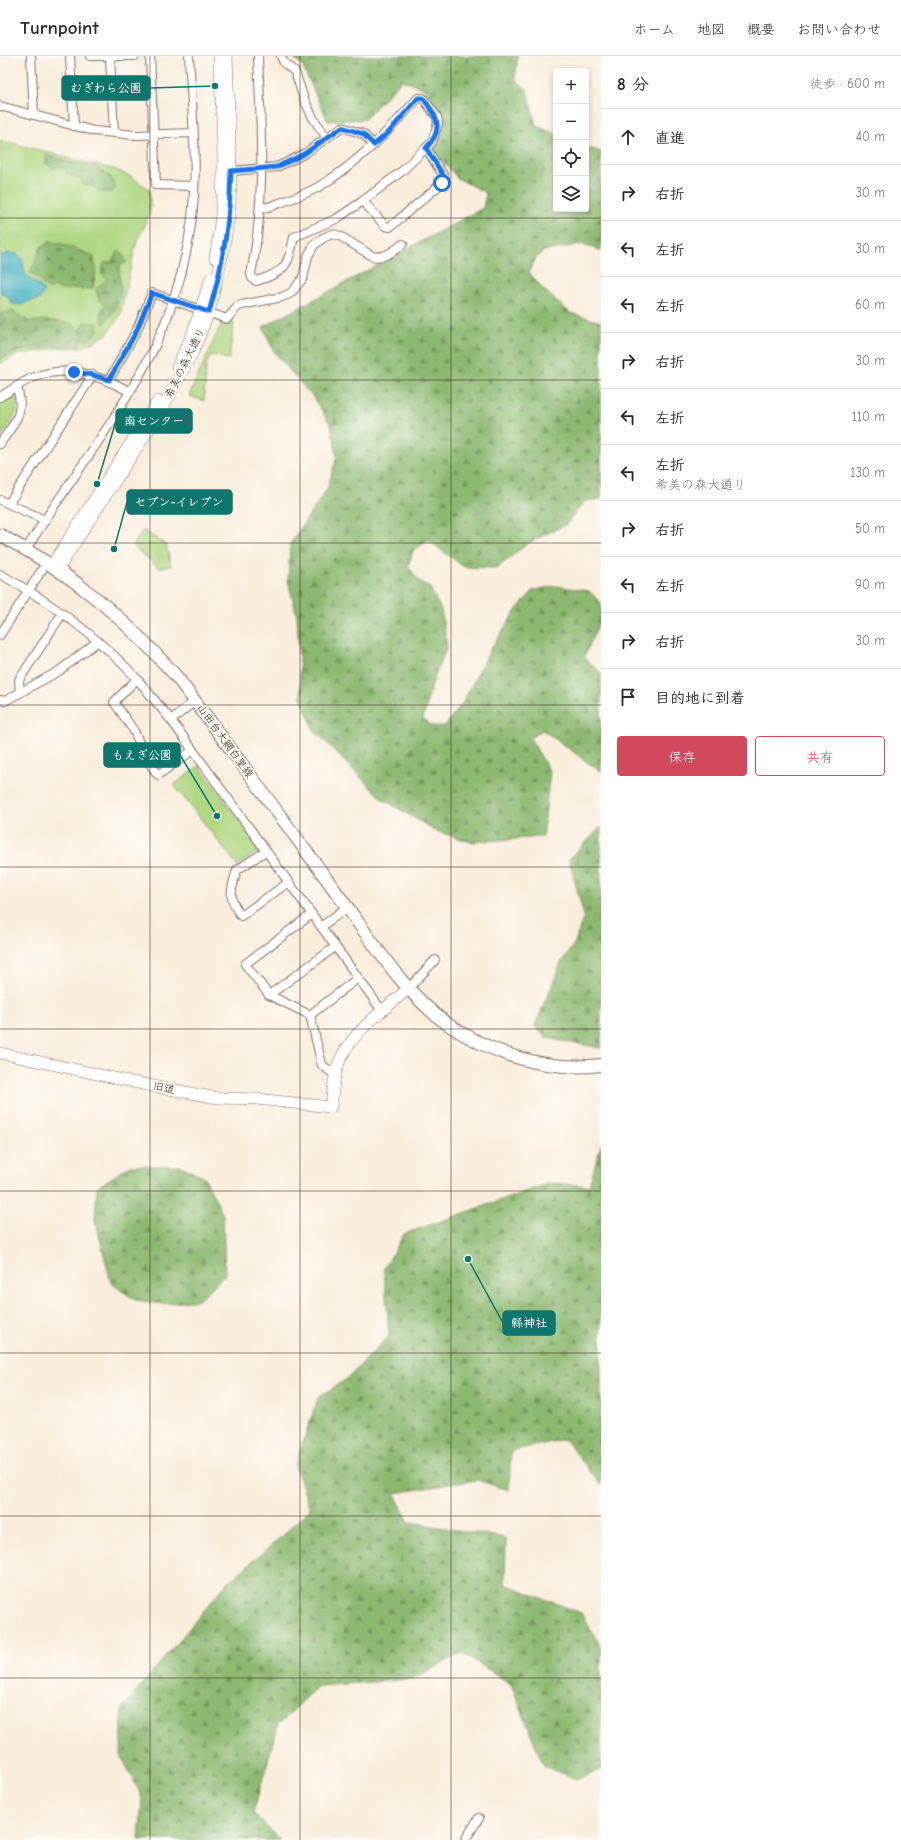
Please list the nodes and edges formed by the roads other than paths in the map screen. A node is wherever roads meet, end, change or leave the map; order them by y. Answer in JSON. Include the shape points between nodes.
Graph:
{"nodes":[{"id":1,"x":31,"y":56,"type":"edge"},
{"id":2,"x":70,"y":56,"type":"edge"},
{"id":3,"x":90,"y":56,"type":"edge"},
{"id":4,"x":135,"y":56,"type":"edge"},
{"id":5,"x":150,"y":56,"type":"edge"},
{"id":6,"x":189,"y":56,"type":"edge"},
{"id":7,"x":219,"y":56,"type":"edge"},
{"id":8,"x":227,"y":56,"type":"edge"},
{"id":9,"x":258,"y":56,"type":"edge"},
{"id":10,"x":281,"y":56,"type":"edge"},
{"id":11,"x":110,"y":57,"type":"junction"},
{"id":12,"x":0,"y":106,"type":"edge"},
{"id":13,"x":34,"y":115,"type":"junction"},
{"id":14,"x":74,"y":126,"type":"junction"},
{"id":15,"x":114,"y":133,"type":"junction"},
{"id":16,"x":193,"y":133,"type":"junction"},
{"id":17,"x":153,"y":135,"type":"junction"},
{"id":18,"x":327,"y":138,"type":"junction"},
{"id":19,"x":374,"y":145,"type":"junction"},
{"id":20,"x":426,"y":148,"type":"junction"},
{"id":21,"x":262,"y":169,"type":"junction"},
{"id":22,"x":231,"y":171,"type":"junction"},
{"id":23,"x":193,"y":186,"type":"junction"},
{"id":24,"x":363,"y":200,"type":"junction"},
{"id":25,"x":260,"y":208,"type":"junction"},
{"id":26,"x":404,"y":244,"type":"dead end"},
{"id":27,"x":174,"y":300,"type":"junction"},
{"id":28,"x":205,"y":311,"type":"junction"},
{"id":29,"x":93,"y":375,"type":"junction"},
{"id":30,"x":109,"y":380,"type":"junction"},
{"id":31,"x":17,"y":387,"type":"junction"},
{"id":32,"x":129,"y":391,"type":"junction"},
{"id":33,"x":0,"y":397,"type":"edge"},
{"id":34,"x":0,"y":444,"type":"edge"},
{"id":35,"x":0,"y":500,"type":"edge"},
{"id":36,"x":9,"y":503,"type":"junction"},
{"id":37,"x":45,"y":520,"type":"junction"},
{"id":38,"x":0,"y":535,"type":"edge"},
{"id":39,"x":26,"y":549,"type":"junction"},
{"id":40,"x":52,"y":566,"type":"junction"},
{"id":41,"x":0,"y":574,"type":"edge"},
{"id":42,"x":30,"y":591,"type":"junction"},
{"id":43,"x":62,"y":614,"type":"junction"},
{"id":44,"x":0,"y":635,"type":"edge"},
{"id":45,"x":97,"y":642,"type":"junction"},
{"id":46,"x":137,"y":679,"type":"junction"},
{"id":47,"x":20,"y":693,"type":"junction"},
{"id":48,"x":0,"y":700,"type":"edge"},
{"id":49,"x":195,"y":701,"type":"junction"},
{"id":50,"x":171,"y":720,"type":"junction"},
{"id":51,"x":193,"y":750,"type":"junction"},
{"id":52,"x":266,"y":851,"type":"junction"},
{"id":53,"x":289,"y":882,"type":"junction"},
{"id":54,"x":347,"y":907,"type":"junction"},
{"id":55,"x":312,"y":914,"type":"junction"},
{"id":56,"x":321,"y":927,"type":"junction"},
{"id":57,"x":335,"y":947,"type":"junction"},
{"id":58,"x":435,"y":960,"type":"dead end"},
{"id":59,"x":358,"y":978,"type":"junction"},
{"id":60,"x":409,"y":988,"type":"junction"},
{"id":61,"x":269,"y":995,"type":"junction"},
{"id":62,"x":383,"y":1012,"type":"junction"},
{"id":63,"x":310,"y":1015,"type":"junction"},
{"id":64,"x":0,"y":1052,"type":"edge"},
{"id":65,"x":601,"y":1064,"type":"edge"},
{"id":66,"x":335,"y":1075,"type":"junction"},
{"id":67,"x":479,"y":1818,"type":"dead end"},
{"id":68,"x":465,"y":1840,"type":"edge"}],
"edges":[{"from":1,"to":13,"type":"street"},
{"from":2,"to":14,"type":"street"},
{"from":3,"to":11,"type":"street"},
{"from":4,"to":11,"type":"street"},
{"from":5,"to":17,"type":"street"},
{"from":6,"to":16,"type":"street"},
{"from":7,"to":28,"type":"street","name":"希美の森大通り","via":[[224,175],[222,210]]},
{"from":8,"to":22,"type":"street","name":"希美の森大通り"},
{"from":9,"to":21,"type":"street"},
{"from":10,"to":18,"type":"street","via":[[284,63],[295,72],[307,105]]},
{"from":11,"to":15,"type":"street"},
{"from":12,"to":13,"type":"street"},
{"from":13,"to":14,"type":"street"},
{"from":14,"to":15,"type":"street"},
{"from":15,"to":17,"type":"street"},
{"from":16,"to":17,"type":"street"},
{"from":16,"to":23,"type":"street"},
{"from":17,"to":23,"type":"street","via":[[156,185]]},
{"from":18,"to":19,"type":"street","via":[[342,127],[363,134]]},
{"from":18,"to":21,"type":"street","via":[[304,154],[277,167]]},
{"from":19,"to":20,"type":"street","via":[[389,132],[418,98],[423,98],[437,117],[438,123],[432,142]]},
{"from":19,"to":25,"type":"street","via":[[318,187]]},
{"from":20,"to":24,"type":"street"},
{"from":20,"to":24,"type":"street","via":[[445,178],[390,227],[385,226]]},
{"from":21,"to":22,"type":"street"},
{"from":21,"to":25,"type":"street"},
{"from":22,"to":28,"type":"street","name":"希美の森大通り","via":[[230,207],[224,248]]},
{"from":23,"to":27,"type":"street","via":[[189,238]]},
{"from":24,"to":25,"type":"street","via":[[336,219],[294,237],[289,262],[274,276],[256,280],[251,274],[257,247]]},
{"from":26,"to":28,"type":"street","via":[[387,255],[378,257],[332,234],[314,245],[308,256],[303,278],[291,293],[242,304],[228,319]]},
{"from":27,"to":28,"type":"street"},
{"from":27,"to":30,"type":"street","via":[[152,293],[136,332]]},
{"from":27,"to":32,"type":"street","via":[[155,345]]},
{"from":28,"to":40,"type":"street","name":"希美の森大通り","via":[[133,447]]},
{"from":29,"to":30,"type":"street"},
{"from":29,"to":31,"type":"street","via":[[74,372],[47,374],[32,378]]},
{"from":29,"to":36,"type":"street"},
{"from":30,"to":32,"type":"street"},
{"from":31,"to":33,"type":"street"},
{"from":31,"to":34,"type":"street","via":[[21,408]]},
{"from":32,"to":37,"type":"street"},
{"from":35,"to":36,"type":"street"},
{"from":36,"to":37,"type":"street"},
{"from":37,"to":39,"type":"street"},
{"from":38,"to":39,"type":"main road","name":"山田台大網白里線"},
{"from":39,"to":40,"type":"main road","name":"山田台大網白里線"},
{"from":40,"to":42,"type":"street"},
{"from":40,"to":49,"type":"main road","name":"山田台大網白里線","via":[[100,600],[132,628]]},
{"from":41,"to":42,"type":"street"},
{"from":42,"to":43,"type":"street"},
{"from":42,"to":44,"type":"street"},
{"from":43,"to":45,"type":"street"},
{"from":43,"to":47,"type":"street","via":[[19,680]]},
{"from":45,"to":46,"type":"street"},
{"from":45,"to":47,"type":"street","via":[[60,671]]},
{"from":46,"to":50,"type":"street"},
{"from":46,"to":51,"type":"street","via":[[114,702],[134,731],[146,758],[158,775]]},
{"from":47,"to":48,"type":"street","via":[[5,701]]},
{"from":49,"to":50,"type":"street"},
{"from":49,"to":54,"type":"main road","name":"山田台大網白里線"},
{"from":50,"to":51,"type":"street"},
{"from":51,"to":52,"type":"street"},
{"from":52,"to":53,"type":"street"},
{"from":52,"to":53,"type":"street","via":[[237,870],[231,893],[232,904],[240,916]]},
{"from":53,"to":55,"type":"street"},
{"from":54,"to":56,"type":"street"},
{"from":54,"to":60,"type":"main road","name":"山田台大網白里線"},
{"from":55,"to":56,"type":"street"},
{"from":55,"to":61,"type":"street","via":[[245,964]]},
{"from":56,"to":57,"type":"street"},
{"from":57,"to":59,"type":"street"},
{"from":57,"to":61,"type":"street"},
{"from":58,"to":60,"type":"street"},
{"from":59,"to":62,"type":"street"},
{"from":59,"to":63,"type":"street"},
{"from":60,"to":62,"type":"street"},
{"from":60,"to":65,"type":"main road","name":"山田台大網白里線","via":[[446,1022],[497,1050],[543,1064]]},
{"from":61,"to":63,"type":"street"},
{"from":62,"to":66,"type":"street","via":[[349,1044],[341,1056]]},
{"from":63,"to":66,"type":"street","via":[[322,1066]]},
{"from":64,"to":66,"type":"street","name":"旧道","via":[[217,1098],[257,1099],[330,1107]]},
{"from":67,"to":68,"type":"street"}]}
